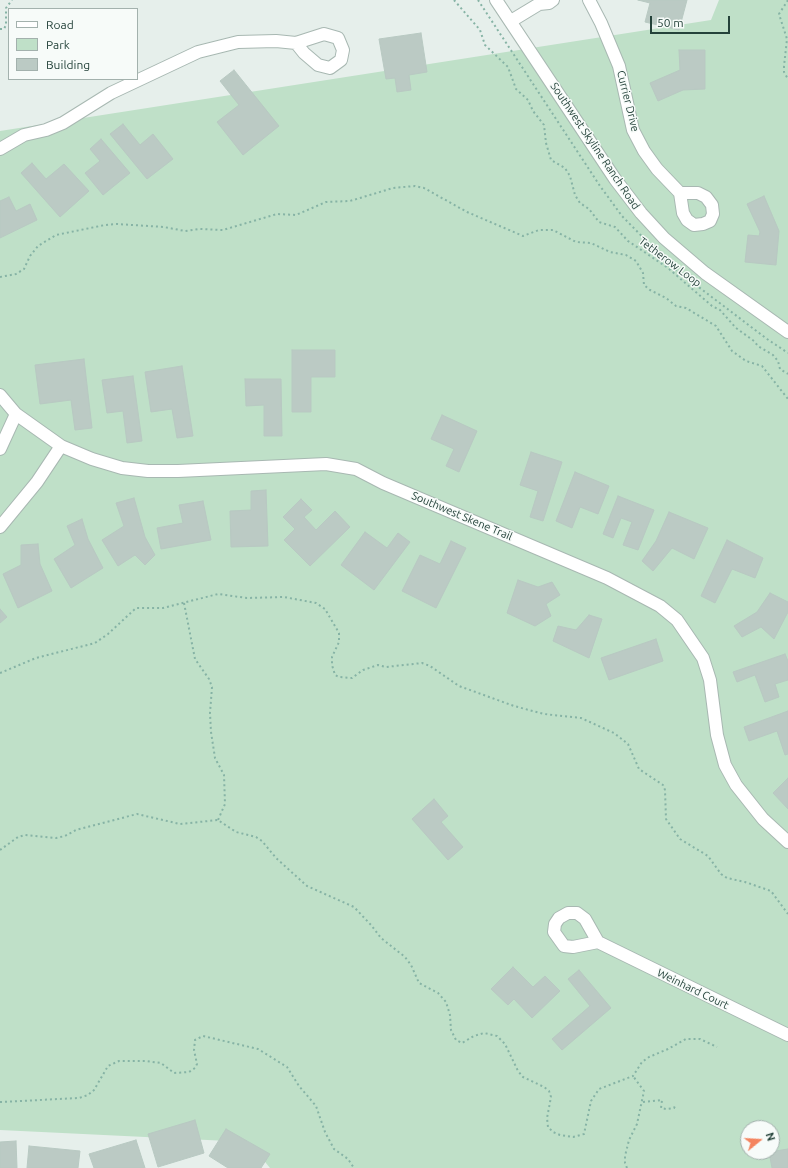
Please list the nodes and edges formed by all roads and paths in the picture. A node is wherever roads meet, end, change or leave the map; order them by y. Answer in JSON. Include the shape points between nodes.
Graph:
{"nodes":[{"id":1,"x":12,"y":0,"type":"edge"},
{"id":2,"x":454,"y":0,"type":"edge"},
{"id":3,"x":496,"y":0,"type":"edge"},
{"id":4,"x":553,"y":0,"type":"edge"},
{"id":5,"x":589,"y":0,"type":"edge"},
{"id":6,"x":788,"y":0,"type":"edge"},
{"id":7,"x":540,"y":2,"type":"edge"},
{"id":8,"x":511,"y":21,"type":"junction"},
{"id":9,"x":0,"y":29,"type":"edge"},
{"id":10,"x":296,"y":43,"type":"dead end"},
{"id":11,"x":788,"y":80,"type":"edge"},
{"id":12,"x":0,"y":150,"type":"edge"},
{"id":13,"x":680,"y":194,"type":"dead end"},
{"id":14,"x":0,"y":277,"type":"edge"},
{"id":15,"x":788,"y":332,"type":"edge"},
{"id":16,"x":788,"y":374,"type":"edge"},
{"id":17,"x":0,"y":395,"type":"edge"},
{"id":18,"x":788,"y":399,"type":"edge"},
{"id":19,"x":16,"y":414,"type":"junction"},
{"id":20,"x":61,"y":446,"type":"junction"},
{"id":21,"x":0,"y":449,"type":"edge"},
{"id":22,"x":0,"y":527,"type":"edge"},
{"id":23,"x":184,"y":603,"type":"junction"},
{"id":24,"x":0,"y":673,"type":"edge"},
{"id":25,"x":218,"y":820,"type":"junction"},
{"id":26,"x":788,"y":842,"type":"edge"},
{"id":27,"x":0,"y":850,"type":"edge"},
{"id":28,"x":788,"y":914,"type":"edge"},
{"id":29,"x":598,"y":942,"type":"dead end"},
{"id":30,"x":788,"y":1035,"type":"edge"},
{"id":31,"x":717,"y":1047,"type":"dead end"},
{"id":32,"x":634,"y":1076,"type":"junction"},
{"id":33,"x":0,"y":1102,"type":"edge"},
{"id":34,"x":643,"y":1102,"type":"junction"},
{"id":35,"x":675,"y":1106,"type":"dead end"},
{"id":36,"x":354,"y":1168,"type":"edge"},
{"id":37,"x":627,"y":1168,"type":"edge"}],
"edges":[{"from":1,"to":9,"type":"path","via":[[6,8],[6,25],[4,29]]},
{"from":2,"to":16,"type":"path","name":"Tetherow Loop","via":[[480,30],[485,45],[508,67],[516,89],[528,100],[544,125],[551,160],[565,168],[580,202],[590,209],[599,222],[615,227],[628,242],[668,268],[720,310],[736,328],[773,356],[780,369]]},
{"from":3,"to":8,"type":"street","name":"Southwest Skyline Ranch Road"},
{"from":4,"to":7,"type":"street","via":[[549,3]]},
{"from":5,"to":13,"type":"street","name":"Currier Drive","via":[[619,66],[633,130],[657,169]]},
{"from":6,"to":11,"type":"path","via":[[779,14],[787,39],[784,72]]},
{"from":7,"to":8,"type":"street"},
{"from":8,"to":15,"type":"street","name":"Southwest Skyline Ranch Road","via":[[641,213],[664,238],[705,273]]},
{"from":10,"to":12,"type":"street","via":[[238,42],[198,52],[110,94],[63,123],[24,135]]},
{"from":14,"to":18,"type":"path","via":[[16,274],[24,269],[38,246],[56,235],[105,224],[164,227],[185,231],[223,230],[277,214],[296,215],[326,202],[350,201],[393,188],[415,186],[523,236],[539,230],[553,230],[576,242],[591,243],[610,252],[626,255],[636,261],[644,285],[676,306],[686,308],[716,326],[732,351],[762,366]]},
{"from":17,"to":19,"type":"street","name":"Southwest Skene Trail"},
{"from":19,"to":20,"type":"street","name":"Southwest Skene Trail"},
{"from":19,"to":21,"type":"street"},
{"from":20,"to":22,"type":"street","via":[[37,482]]},
{"from":20,"to":26,"type":"street","name":"Southwest Skene Trail","via":[[122,468],[148,471],[326,464],[356,469],[639,594],[677,620],[703,658],[710,680],[717,735],[726,765],[736,785],[762,819]]},
{"from":23,"to":24,"type":"path","via":[[163,608],[136,608],[95,643],[36,658]]},
{"from":23,"to":25,"type":"path","via":[[195,659],[212,687],[211,732],[215,758],[224,775],[225,804]]},
{"from":23,"to":28,"type":"path","via":[[218,594],[316,602],[325,609],[339,633],[332,665],[335,675],[339,677],[352,678],[363,670],[378,666],[422,663],[459,686],[514,706],[544,714],[581,718],[606,728],[628,744],[643,772],[663,785],[666,819],[680,839],[708,856],[726,878],[771,891]]},
{"from":25,"to":27,"type":"path","via":[[180,824],[147,815],[129,815],[60,837],[25,835]]},
{"from":25,"to":32,"type":"path","via":[[236,832],[262,841],[306,886],[354,907],[381,938],[405,957],[419,983],[443,997],[456,1040],[462,1043],[484,1033],[497,1036],[505,1044],[523,1077],[548,1091],[551,1097],[547,1118],[548,1126],[553,1132],[573,1137],[584,1134],[591,1101],[599,1089]]},
{"from":29,"to":30,"type":"street","name":"Weinhard Court"},
{"from":31,"to":32,"type":"path","via":[[700,1040],[686,1039],[649,1057],[642,1062]]},
{"from":32,"to":34,"type":"path","via":[[644,1091]]},
{"from":33,"to":36,"type":"path","via":[[80,1098],[94,1090],[108,1066],[119,1061],[161,1063],[174,1073],[189,1072],[197,1064],[195,1040],[203,1036],[258,1049],[287,1067],[316,1106],[334,1149],[348,1159]]},
{"from":34,"to":35,"type":"path","via":[[662,1100],[661,1108],[672,1109]]},
{"from":34,"to":37,"type":"path","via":[[625,1156]]}]}
